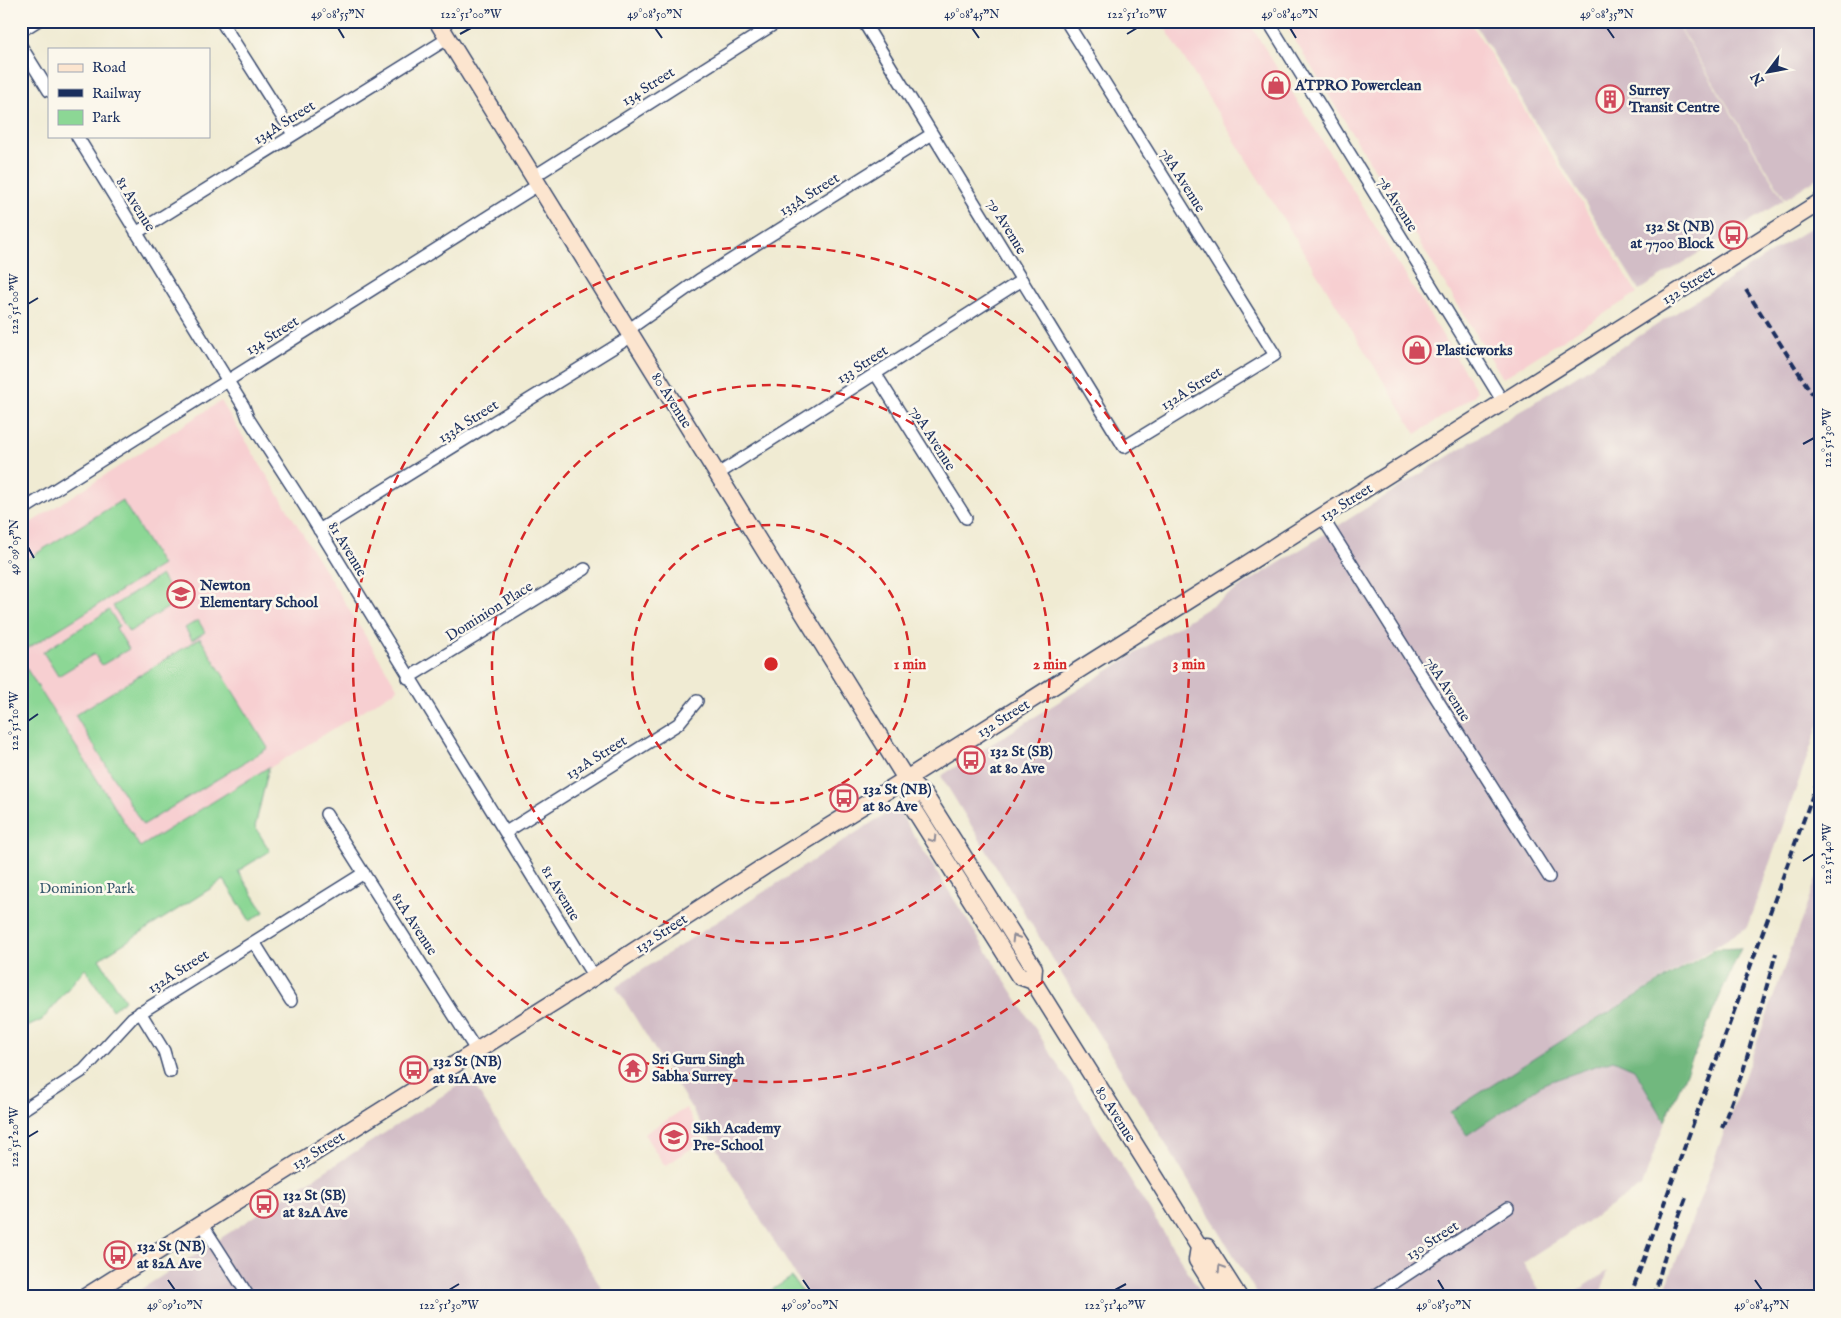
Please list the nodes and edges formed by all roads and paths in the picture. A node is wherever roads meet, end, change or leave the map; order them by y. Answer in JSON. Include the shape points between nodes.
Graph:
{"nodes":[{"id":1,"x":37,"y":21,"type":"edge"},
{"id":2,"x":221,"y":21,"type":"edge"},
{"id":3,"x":437,"y":21,"type":"edge"},
{"id":4,"x":779,"y":21,"type":"edge"},
{"id":5,"x":863,"y":21,"type":"edge"},
{"id":6,"x":1066,"y":21,"type":"edge"},
{"id":7,"x":1268,"y":21,"type":"edge"},
{"id":8,"x":21,"y":31,"type":"edge"},
{"id":9,"x":447,"y":38,"type":"junction"},
{"id":10,"x":21,"y":46,"type":"edge"},
{"id":11,"x":48,"y":89,"type":"edge"},
{"id":12,"x":292,"y":134,"type":"junction"},
{"id":13,"x":932,"y":134,"type":"junction"},
{"id":14,"x":78,"y":138,"type":"edge"},
{"id":15,"x":536,"y":181,"type":"junction"},
{"id":16,"x":1820,"y":202,"type":"edge"},
{"id":17,"x":136,"y":233,"type":"junction"},
{"id":18,"x":1022,"y":280,"type":"junction"},
{"id":19,"x":630,"y":333,"type":"junction"},
{"id":20,"x":1275,"y":355,"type":"joint"},
{"id":21,"x":875,"y":373,"type":"junction"},
{"id":22,"x":228,"y":381,"type":"junction"},
{"id":23,"x":1503,"y":402,"type":"junction"},
{"id":24,"x":1124,"y":447,"type":"joint"},
{"id":25,"x":718,"y":474,"type":"junction"},
{"id":26,"x":23,"y":506,"type":"edge"},
{"id":27,"x":1322,"y":517,"type":"junction"},
{"id":28,"x":966,"y":518,"type":"dead end"},
{"id":29,"x":319,"y":530,"type":"junction"},
{"id":30,"x":585,"y":569,"type":"dead end"},
{"id":31,"x":408,"y":678,"type":"junction"},
{"id":32,"x":697,"y":701,"type":"dead end"},
{"id":33,"x":906,"y":779,"type":"junction"},
{"id":34,"x":326,"y":814,"type":"dead end"},
{"id":35,"x":506,"y":832,"type":"junction"},
{"id":36,"x":364,"y":873,"type":"junction"},
{"id":37,"x":1549,"y":877,"type":"dead end"},
{"id":38,"x":254,"y":942,"type":"junction"},
{"id":39,"x":594,"y":977,"type":"junction"},
{"id":40,"x":291,"y":1001,"type":"dead end"},
{"id":41,"x":140,"y":1012,"type":"junction"},
{"id":42,"x":476,"y":1050,"type":"junction"},
{"id":43,"x":170,"y":1072,"type":"dead end"},
{"id":44,"x":21,"y":1111,"type":"edge"},
{"id":45,"x":1508,"y":1208,"type":"dead end"},
{"id":46,"x":202,"y":1224,"type":"junction"},
{"id":47,"x":1199,"y":1247,"type":"junction"},
{"id":48,"x":85,"y":1297,"type":"edge"},
{"id":49,"x":250,"y":1297,"type":"edge"},
{"id":50,"x":1220,"y":1297,"type":"edge"},
{"id":51,"x":1238,"y":1297,"type":"edge"},
{"id":52,"x":1373,"y":1297,"type":"edge"}],
"edges":[{"from":1,"to":8,"type":"street"},
{"from":2,"to":12,"type":"street"},
{"from":3,"to":9,"type":"main road","name":"80 Avenue"},
{"from":4,"to":15,"type":"street","name":"134 Street"},
{"from":5,"to":13,"type":"street","name":"79 Avenue"},
{"from":6,"to":20,"type":"street","name":"78A Avenue"},
{"from":7,"to":23,"type":"street","name":"78 Avenue"},
{"from":9,"to":12,"type":"street","name":"134A Street"},
{"from":9,"to":15,"type":"main road","name":"80 Avenue"},
{"from":10,"to":11,"type":"street"},
{"from":12,"to":17,"type":"street","name":"134A Street"},
{"from":13,"to":18,"type":"street","name":"79 Avenue"},
{"from":13,"to":19,"type":"street","name":"133A Street","via":[[699,280]]},
{"from":14,"to":17,"type":"street","name":"81 Avenue"},
{"from":15,"to":19,"type":"main road","name":"80 Avenue"},
{"from":15,"to":22,"type":"street","name":"134 Street"},
{"from":16,"to":23,"type":"main road","name":"132 Street"},
{"from":17,"to":22,"type":"street","name":"81 Avenue"},
{"from":18,"to":21,"type":"street","name":"133 Street"},
{"from":18,"to":24,"type":"street","name":"79 Avenue"},
{"from":19,"to":25,"type":"main road","name":"80 Avenue"},
{"from":19,"to":29,"type":"street","name":"133A Street"},
{"from":20,"to":24,"type":"street","name":"132A Street"},
{"from":21,"to":25,"type":"street","name":"133 Street"},
{"from":21,"to":28,"type":"street","name":"79A Avenue"},
{"from":22,"to":26,"type":"street","name":"134 Street"},
{"from":22,"to":29,"type":"street","name":"81 Avenue"},
{"from":23,"to":27,"type":"main road","name":"132 Street"},
{"from":25,"to":33,"type":"main road","name":"80 Avenue"},
{"from":27,"to":33,"type":"main road","name":"132 Street"},
{"from":27,"to":37,"type":"street","name":"78A Avenue"},
{"from":29,"to":31,"type":"street","name":"81 Avenue"},
{"from":30,"to":31,"type":"street","name":"Dominion Place"},
{"from":31,"to":35,"type":"street","name":"81 Avenue"},
{"from":32,"to":35,"type":"street","name":"132A Street","via":[[678,724]]},
{"from":33,"to":39,"type":"main road","name":"132 Street"},
{"from":33,"to":47,"type":"main road","name":"80 Avenue","via":[[912,806],[927,830],[1019,976],[1033,981]]},
{"from":34,"to":36,"type":"street","name":"81A Avenue"},
{"from":35,"to":39,"type":"street","name":"81 Avenue"},
{"from":36,"to":38,"type":"street","name":"132A Street"},
{"from":36,"to":42,"type":"street","name":"81A Avenue"},
{"from":38,"to":40,"type":"street"},
{"from":38,"to":41,"type":"street","name":"132A Street"},
{"from":39,"to":42,"type":"main road","name":"132 Street"},
{"from":41,"to":43,"type":"street","via":[[164,1051]]},
{"from":41,"to":44,"type":"street","name":"132A Street","via":[[84,1070]]},
{"from":42,"to":46,"type":"main road","name":"132 Street"},
{"from":45,"to":52,"type":"street","name":"130 Street"},
{"from":46,"to":48,"type":"main road","name":"132 Street"},
{"from":46,"to":49,"type":"street"},
{"from":47,"to":50,"type":"main road","name":"80 Avenue","via":[[1197,1260]]},
{"from":51,"to":47,"type":"main road","name":"80 Avenue","one_way":true,"via":[[1207,1247]]}]}
